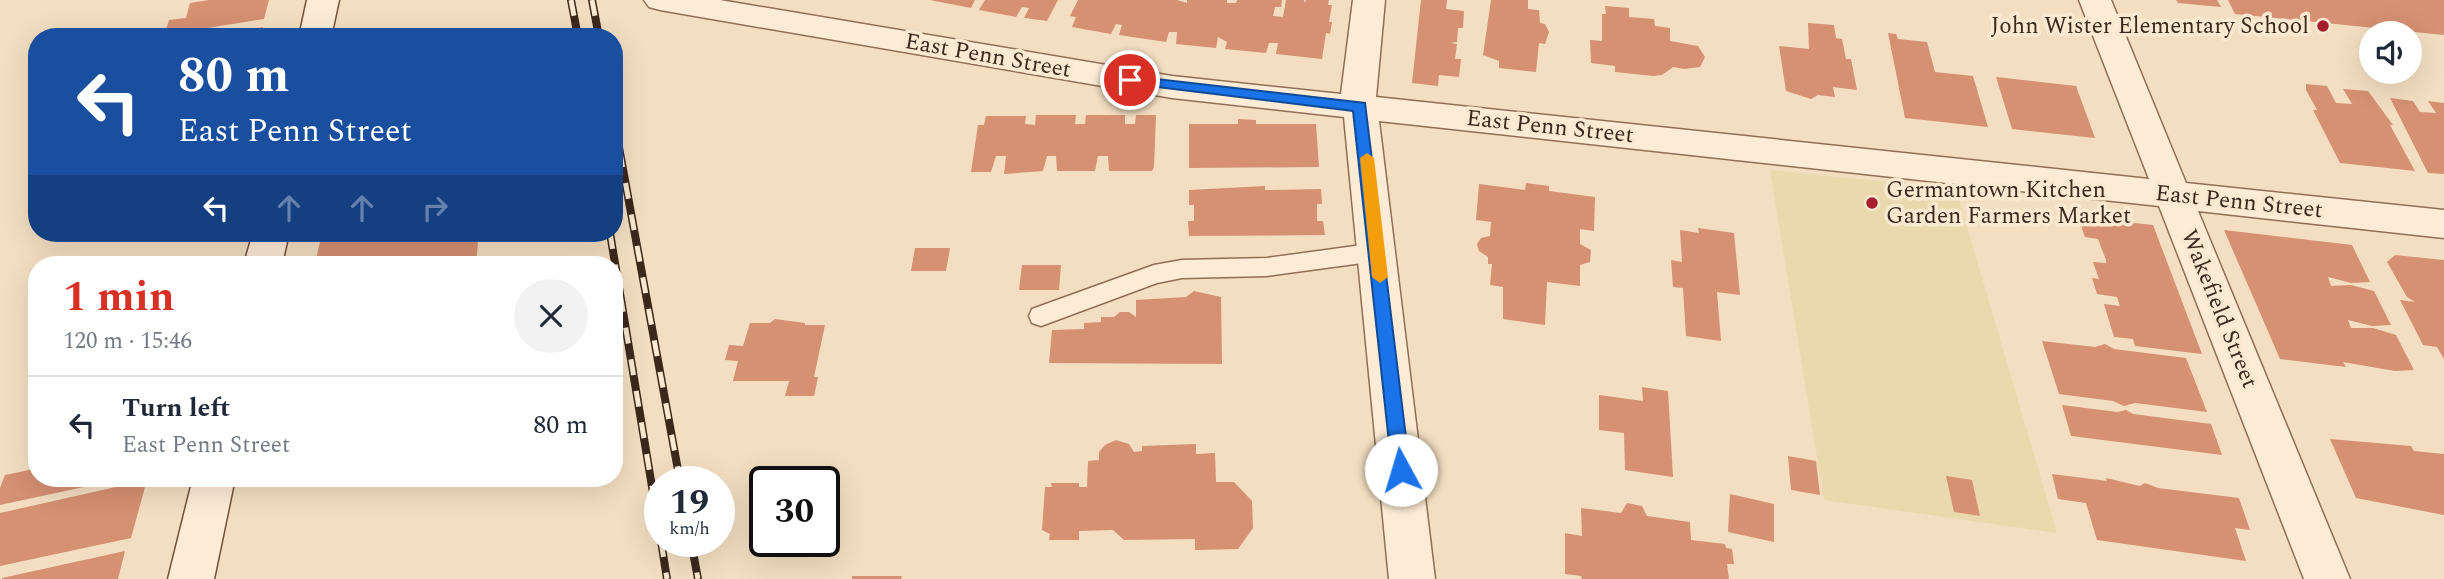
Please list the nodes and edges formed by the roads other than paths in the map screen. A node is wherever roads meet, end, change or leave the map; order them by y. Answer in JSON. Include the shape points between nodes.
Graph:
{"nodes":[{"id":1,"x":323,"y":0,"type":"edge"},
{"id":2,"x":660,"y":0,"type":"edge"},
{"id":3,"x":1369,"y":0,"type":"edge"},
{"id":4,"x":2095,"y":0,"type":"edge"},
{"id":5,"x":728,"y":6,"type":"edge"},
{"id":6,"x":317,"y":28,"type":"edge"},
{"id":7,"x":1360,"y":107,"type":"junction"},
{"id":8,"x":2174,"y":194,"type":"junction"},
{"id":9,"x":2444,"y":225,"type":"edge"},
{"id":10,"x":1377,"y":252,"type":"junction"},
{"id":11,"x":1041,"y":316,"type":"dead end"},
{"id":12,"x":212,"y":487,"type":"edge"},
{"id":13,"x":191,"y":579,"type":"edge"},
{"id":14,"x":1412,"y":579,"type":"edge"},
{"id":15,"x":2327,"y":579,"type":"edge"}],
"edges":[{"from":1,"to":6,"type":"street"},
{"from":2,"to":5,"type":"street","name":"East Penn Street"},
{"from":3,"to":7,"type":"street","via":[[1358,76]]},
{"from":4,"to":8,"type":"street","name":"Wakefield Street"},
{"from":5,"to":7,"type":"street","name":"East Penn Street","via":[[1172,86]]},
{"from":7,"to":8,"type":"street","name":"East Penn Street"},
{"from":7,"to":10,"type":"street"},
{"from":8,"to":9,"type":"street","name":"East Penn Street"},
{"from":8,"to":15,"type":"street","name":"Wakefield Street"},
{"from":10,"to":11,"type":"lane","via":[[1267,267],[1154,274]]},
{"from":10,"to":14,"type":"street"},
{"from":12,"to":13,"type":"street"}]}
